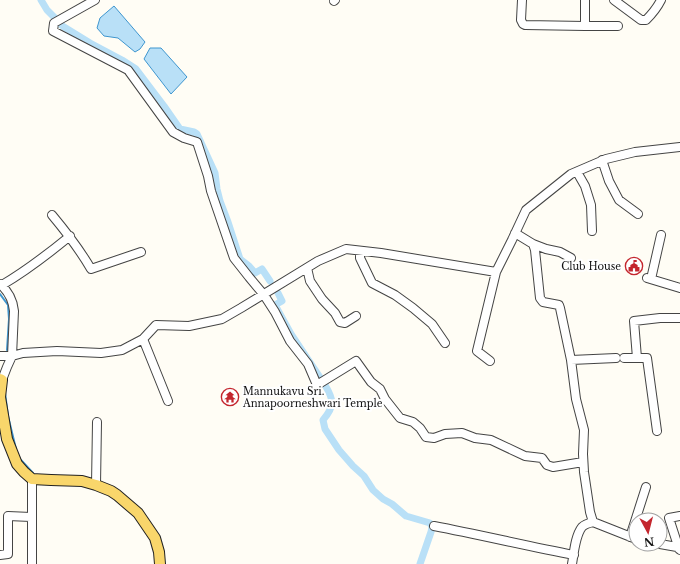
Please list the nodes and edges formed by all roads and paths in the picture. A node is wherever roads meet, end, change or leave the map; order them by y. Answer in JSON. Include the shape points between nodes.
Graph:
{"nodes":[{"id":1,"x":522,"y":0,"type":"edge"},
{"id":2,"x":585,"y":0,"type":"edge"},
{"id":3,"x":614,"y":0,"type":"edge"},
{"id":4,"x":661,"y":0,"type":"edge"},
{"id":5,"x":91,"y":1,"type":"edge"},
{"id":6,"x":585,"y":26,"type":"junction"},
{"id":7,"x":618,"y":26,"type":"dead end"},
{"id":8,"x":680,"y":147,"type":"edge"},
{"id":9,"x":602,"y":160,"type":"junction"},
{"id":10,"x":576,"y":172,"type":"junction"},
{"id":11,"x":638,"y":214,"type":"dead end"},
{"id":12,"x":52,"y":216,"type":"dead end"},
{"id":13,"x":592,"y":231,"type":"dead end"},
{"id":14,"x":515,"y":233,"type":"junction"},
{"id":15,"x":661,"y":235,"type":"dead end"},
{"id":16,"x":70,"y":236,"type":"junction"},
{"id":17,"x":534,"y":244,"type":"junction"},
{"id":18,"x":360,"y":251,"type":"junction"},
{"id":19,"x":141,"y":252,"type":"dead end"},
{"id":20,"x":571,"y":258,"type":"dead end"},
{"id":21,"x":307,"y":268,"type":"junction"},
{"id":22,"x":496,"y":272,"type":"junction"},
{"id":23,"x":1,"y":284,"type":"edge"},
{"id":24,"x":680,"y":288,"type":"edge"},
{"id":25,"x":266,"y":293,"type":"junction"},
{"id":26,"x":356,"y":316,"type":"dead end"},
{"id":27,"x":680,"y":318,"type":"edge"},
{"id":28,"x":143,"y":339,"type":"junction"},
{"id":29,"x":445,"y":343,"type":"dead end"},
{"id":30,"x":0,"y":356,"type":"edge"},
{"id":31,"x":12,"y":356,"type":"junction"},
{"id":32,"x":637,"y":358,"type":"junction"},
{"id":33,"x":571,"y":360,"type":"junction"},
{"id":34,"x":490,"y":361,"type":"dead end"},
{"id":35,"x":1,"y":380,"type":"edge"},
{"id":36,"x":168,"y":401,"type":"dead end"},
{"id":37,"x":97,"y":422,"type":"dead end"},
{"id":38,"x":657,"y":431,"type":"dead end"},
{"id":39,"x":583,"y":462,"type":"junction"},
{"id":40,"x":32,"y":479,"type":"junction"},
{"id":41,"x":96,"y":485,"type":"junction"},
{"id":42,"x":646,"y":487,"type":"dead end"},
{"id":43,"x":640,"y":512,"type":"edge"},
{"id":44,"x":680,"y":516,"type":"edge"},
{"id":45,"x":31,"y":517,"type":"junction"},
{"id":46,"x":593,"y":522,"type":"junction"},
{"id":47,"x":434,"y":526,"type":"dead end"},
{"id":48,"x":628,"y":536,"type":"edge"},
{"id":49,"x":668,"y":546,"type":"edge"},
{"id":50,"x":680,"y":549,"type":"edge"},
{"id":51,"x":0,"y":555,"type":"edge"},
{"id":52,"x":573,"y":560,"type":"edge"},
{"id":53,"x":32,"y":564,"type":"edge"},
{"id":54,"x":160,"y":564,"type":"edge"}],
"edges":[{"from":1,"to":6,"type":"street","via":[[521,20],[525,25]]},
{"from":2,"to":6,"type":"street"},
{"from":3,"to":4,"type":"street","via":[[641,20],[646,20]]},
{"from":5,"to":25,"type":"street","via":[[54,24],[53,31],[128,70],[173,132],[197,142],[234,258]]},
{"from":6,"to":7,"type":"street"},
{"from":8,"to":9,"type":"street","via":[[634,152]]},
{"from":9,"to":10,"type":"street"},
{"from":9,"to":11,"type":"street","via":[[619,200]]},
{"from":10,"to":13,"type":"street","via":[[585,186],[591,205]]},
{"from":10,"to":14,"type":"street","via":[[526,210]]},
{"from":12,"to":16,"type":"street"},
{"from":14,"to":17,"type":"street"},
{"from":14,"to":22,"type":"street"},
{"from":15,"to":24,"type":"street","via":[[649,279]]},
{"from":16,"to":19,"type":"street","via":[[90,269]]},
{"from":16,"to":23,"type":"street","via":[[51,252]]},
{"from":17,"to":20,"type":"street"},
{"from":17,"to":33,"type":"street","via":[[540,298],[543,302],[559,305]]},
{"from":18,"to":21,"type":"street","via":[[346,249]]},
{"from":18,"to":22,"type":"street"},
{"from":18,"to":29,"type":"street","via":[[360,258],[372,283],[413,308],[432,324]]},
{"from":21,"to":25,"type":"street"},
{"from":21,"to":26,"type":"street","via":[[310,280],[340,322],[345,323]]},
{"from":22,"to":34,"type":"street","via":[[477,351]]},
{"from":23,"to":31,"type":"street","via":[[14,304]]},
{"from":25,"to":28,"type":"street","via":[[222,319],[189,326],[156,325]]},
{"from":25,"to":39,"type":"street","via":[[290,341],[308,364],[317,385],[356,361],[400,418],[413,422],[426,438],[462,433],[491,440],[525,456],[542,458],[547,465]]},
{"from":27,"to":32,"type":"street","via":[[634,321]]},
{"from":28,"to":31,"type":"street","via":[[122,350],[100,353],[57,351]]},
{"from":28,"to":36,"type":"street"},
{"from":30,"to":31,"type":"street"},
{"from":31,"to":35,"type":"street"},
{"from":32,"to":33,"type":"street"},
{"from":32,"to":38,"type":"street","via":[[647,358]]},
{"from":33,"to":39,"type":"street","via":[[576,399],[584,430]]},
{"from":35,"to":40,"type":"main road","via":[[0,397],[8,439],[17,464]]},
{"from":37,"to":41,"type":"street"},
{"from":39,"to":46,"type":"street"},
{"from":40,"to":41,"type":"main road","via":[[82,481]]},
{"from":40,"to":45,"type":"street"},
{"from":41,"to":54,"type":"main road","via":[[111,490],[138,514],[155,538]]},
{"from":42,"to":43,"type":"street"},
{"from":44,"to":50,"type":"street","via":[[669,518]]},
{"from":45,"to":51,"type":"street","via":[[8,516],[8,554]]},
{"from":45,"to":53,"type":"street"},
{"from":46,"to":48,"type":"street"},
{"from":46,"to":52,"type":"street","via":[[582,527],[576,540]]},
{"from":47,"to":52,"type":"street","via":[[526,546]]},
{"from":49,"to":50,"type":"street"}]}
